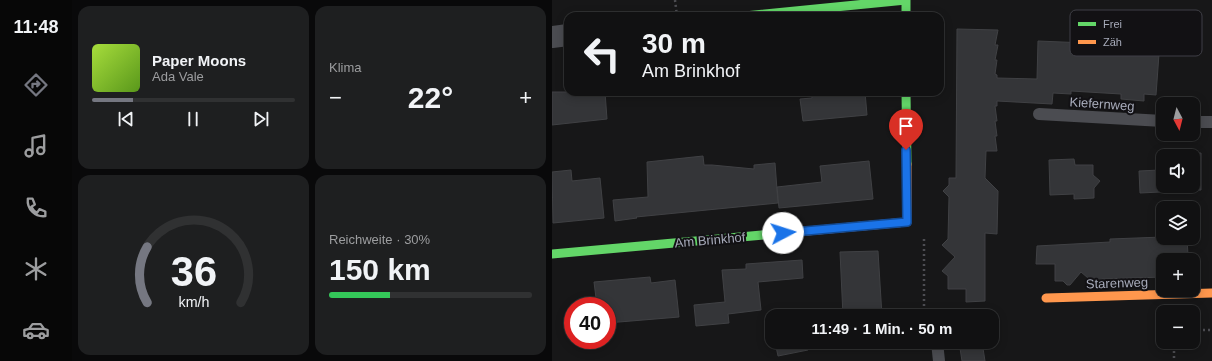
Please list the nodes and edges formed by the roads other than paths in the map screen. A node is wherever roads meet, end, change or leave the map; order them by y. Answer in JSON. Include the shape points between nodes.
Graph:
{"nodes":[{"id":1,"x":785,"y":12,"type":"edge"},
{"id":2,"x":906,"y":12,"type":"edge"},
{"id":3,"x":564,"y":36,"type":"edge"},
{"id":4,"x":552,"y":37,"type":"edge"},
{"id":5,"x":906,"y":96,"type":"edge"},
{"id":6,"x":1039,"y":114,"type":"dead end"},
{"id":7,"x":1156,"y":121,"type":"edge"},
{"id":8,"x":1200,"y":122,"type":"edge"},
{"id":9,"x":1212,"y":122,"type":"edge"},
{"id":10,"x":552,"y":254,"type":"edge"},
{"id":11,"x":1212,"y":293,"type":"edge"},
{"id":12,"x":1046,"y":298,"type":"dead end"},
{"id":13,"x":937,"y":349,"type":"edge"},
{"id":14,"x":940,"y":361,"type":"edge"}],
"edges":[{"from":1,"to":2,"type":"street","via":[[906,0]]},
{"from":3,"to":4,"type":"street"},
{"from":5,"to":10,"type":"street","name":"Am Brinkhof","via":[[907,222]]},
{"from":6,"to":7,"type":"lane","name":"Kiefernweg"},
{"from":8,"to":9,"type":"lane"},
{"from":11,"to":12,"type":"street","name":"Starenweg"},
{"from":13,"to":14,"type":"lane"}]}
